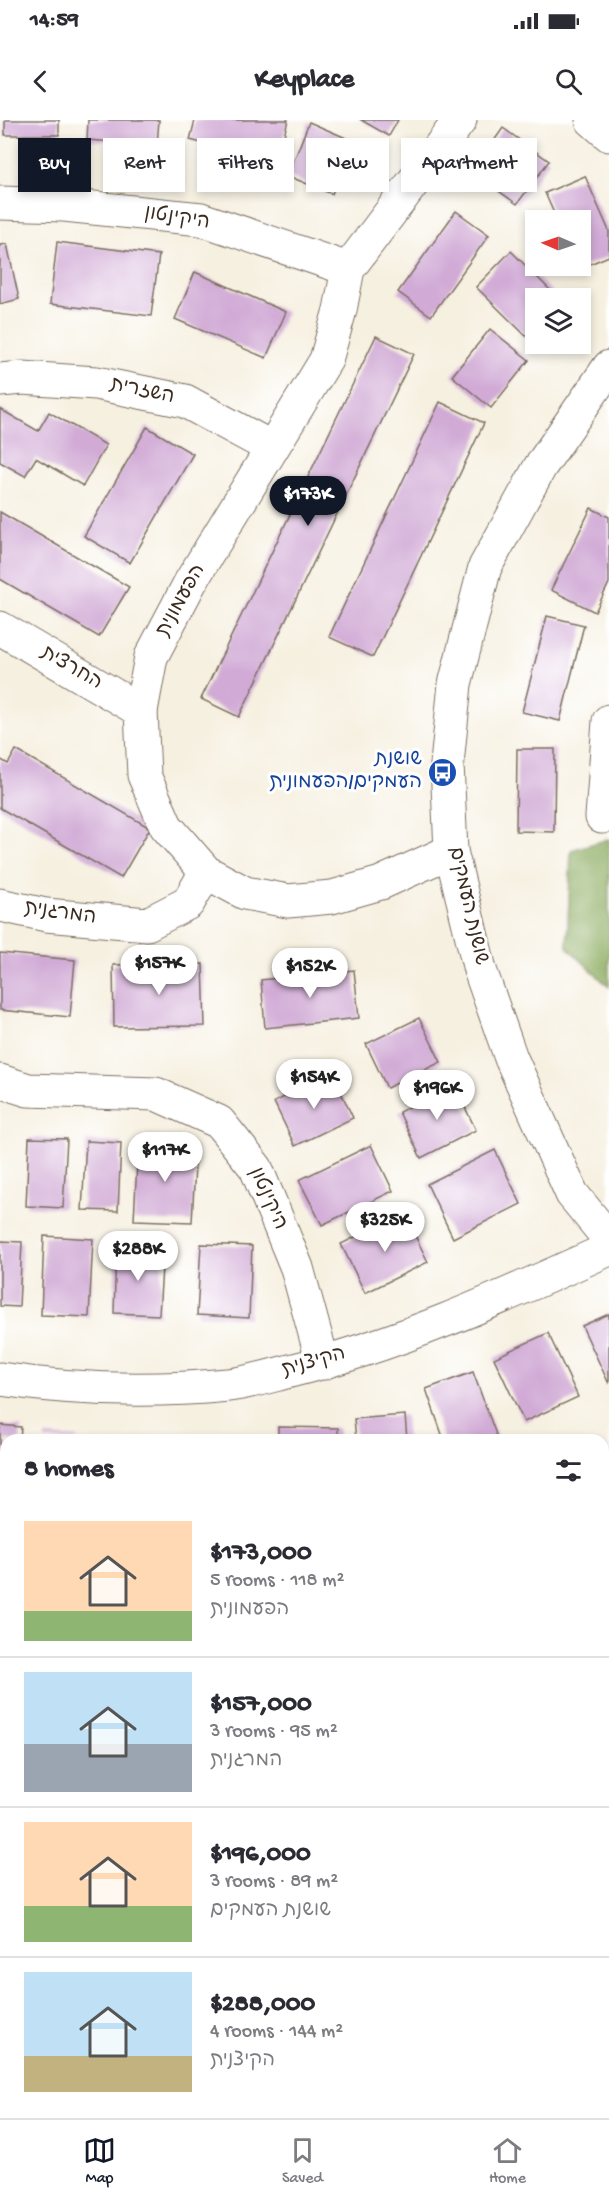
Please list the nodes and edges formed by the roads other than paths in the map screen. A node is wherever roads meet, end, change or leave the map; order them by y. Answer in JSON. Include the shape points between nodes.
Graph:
{"nodes":[{"id":1,"x":460,"y":120,"type":"edge"},
{"id":2,"x":592,"y":120,"type":"edge"},
{"id":3,"x":609,"y":135,"type":"edge"},
{"id":4,"x":0,"y":203,"type":"edge"},
{"id":5,"x":348,"y":269,"type":"junction"},
{"id":6,"x":609,"y":366,"type":"edge"},
{"id":7,"x":0,"y":380,"type":"edge"},
{"id":8,"x":272,"y":447,"type":"junction"},
{"id":9,"x":0,"y":628,"type":"edge"},
{"id":10,"x":141,"y":711,"type":"junction"},
{"id":11,"x":609,"y":721,"type":"edge"},
{"id":12,"x":602,"y":818,"type":"dead end"},
{"id":13,"x":451,"y":851,"type":"junction"},
{"id":14,"x":206,"y":872,"type":"junction"},
{"id":15,"x":0,"y":905,"type":"edge"},
{"id":16,"x":0,"y":1081,"type":"edge"},
{"id":17,"x":609,"y":1239,"type":"edge"},
{"id":18,"x":609,"y":1249,"type":"edge"},
{"id":19,"x":323,"y":1363,"type":"junction"},
{"id":20,"x":0,"y":1379,"type":"edge"}],
"edges":[{"from":1,"to":5,"type":"street","name":"הפעמונית"},
{"from":2,"to":3,"type":"street"},
{"from":4,"to":5,"type":"street","name":"היקינטון","via":[[64,205],[201,219]]},
{"from":5,"to":8,"type":"street","name":"הפעמונית","via":[[326,360]]},
{"from":6,"to":13,"type":"street","name":"שושנת העמקים","via":[[540,467],[485,567],[455,684],[447,764]]},
{"from":7,"to":8,"type":"street","name":"השזרית","via":[[96,382],[185,401]]},
{"from":8,"to":10,"type":"street","name":"הפעמונית","via":[[151,657]]},
{"from":9,"to":10,"type":"street","name":"החרצית"},
{"from":10,"to":14,"type":"street","name":"הפעמונית","via":[[144,775],[166,826]]},
{"from":11,"to":12,"type":"street"},
{"from":13,"to":14,"type":"street","name":"הפעמונית","via":[[381,883],[333,897],[288,901],[245,893]]},
{"from":13,"to":17,"type":"street","name":"שושנת העמקים","via":[[480,970],[511,1058],[572,1194]]},
{"from":14,"to":15,"type":"street","name":"המרגנית","via":[[188,903],[147,924],[46,915]]},
{"from":16,"to":19,"type":"street","name":"היקינטון","via":[[28,1090],[156,1094],[219,1122],[256,1168],[297,1269]]},
{"from":18,"to":19,"type":"street","name":"הקיצנית","via":[[463,1316]]},
{"from":19,"to":20,"type":"street","name":"הקיצנית","via":[[229,1385],[138,1388]]}]}
